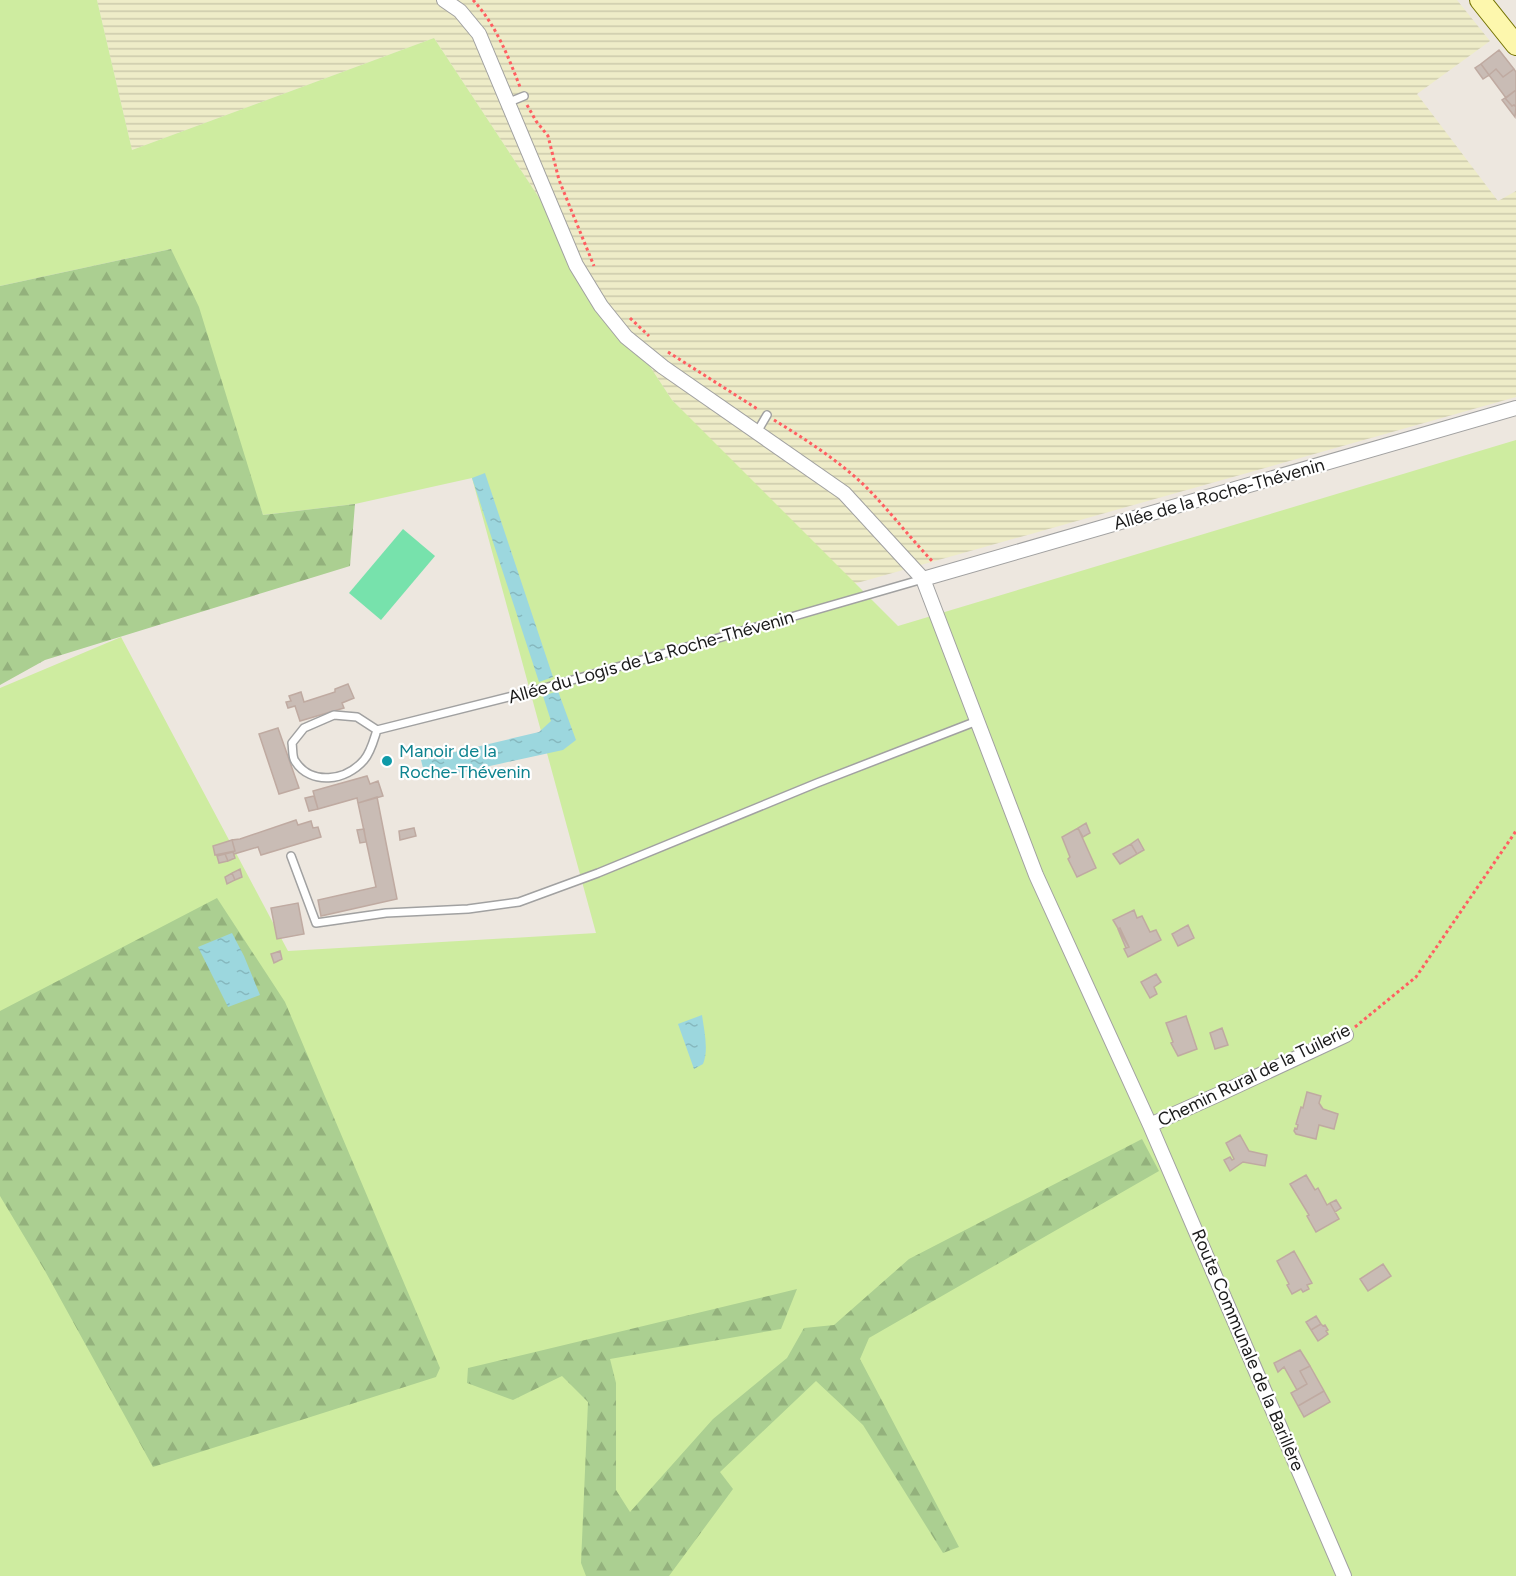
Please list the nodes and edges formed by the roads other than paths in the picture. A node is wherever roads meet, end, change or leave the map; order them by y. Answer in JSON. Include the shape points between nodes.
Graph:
{"nodes":[{"id":1,"x":444,"y":0,"type":"edge"},
{"id":2,"x":1480,"y":0,"type":"edge"},
{"id":3,"x":1516,"y":45,"type":"edge"},
{"id":4,"x":524,"y":96,"type":"road end"},
{"id":5,"x":507,"y":103,"type":"junction"},
{"id":6,"x":1516,"y":408,"type":"edge"},
{"id":7,"x":767,"y":415,"type":"road end"},
{"id":8,"x":757,"y":432,"type":"junction"},
{"id":9,"x":923,"y":579,"type":"junction"},
{"id":10,"x":977,"y":721,"type":"junction"},
{"id":11,"x":377,"y":730,"type":"junction"},
{"id":12,"x":291,"y":856,"type":"dead end"},
{"id":13,"x":1346,"y":1035,"type":"road end"},
{"id":14,"x":1150,"y":1125,"type":"junction"},
{"id":15,"x":1344,"y":1576,"type":"edge"}],
"edges":[{"from":1,"to":5,"type":"street","via":[[460,11],[479,34]]},
{"from":2,"to":3,"type":"main road"},
{"from":4,"to":5,"type":"lane"},
{"from":5,"to":8,"type":"street","via":[[576,265],[601,306],[626,337],[663,367]]},
{"from":6,"to":9,"type":"street","name":"Allée de la Roche-Thévenin"},
{"from":7,"to":8,"type":"lane"},
{"from":8,"to":9,"type":"street","via":[[844,494]]},
{"from":9,"to":10,"type":"street","name":"Route Communale de la Barillère"},
{"from":9,"to":11,"type":"lane","name":"Allée du Logis de La Roche-Thévenin","via":[[548,687]]},
{"from":10,"to":12,"type":"lane","via":[[519,902],[316,923]]},
{"from":10,"to":14,"type":"street","name":"Route Communale de la Barillère","via":[[1036,875]]},
{"from":11,"to":11,"type":"lane","via":[[364,760],[337,777],[321,779],[305,772],[293,759],[292,743],[304,728],[334,716],[357,717]]},
{"from":13,"to":14,"type":"street","name":"Chemin Rural de la Tuilerie"},
{"from":14,"to":15,"type":"street","name":"Route Communale de la Barillère"}]}
